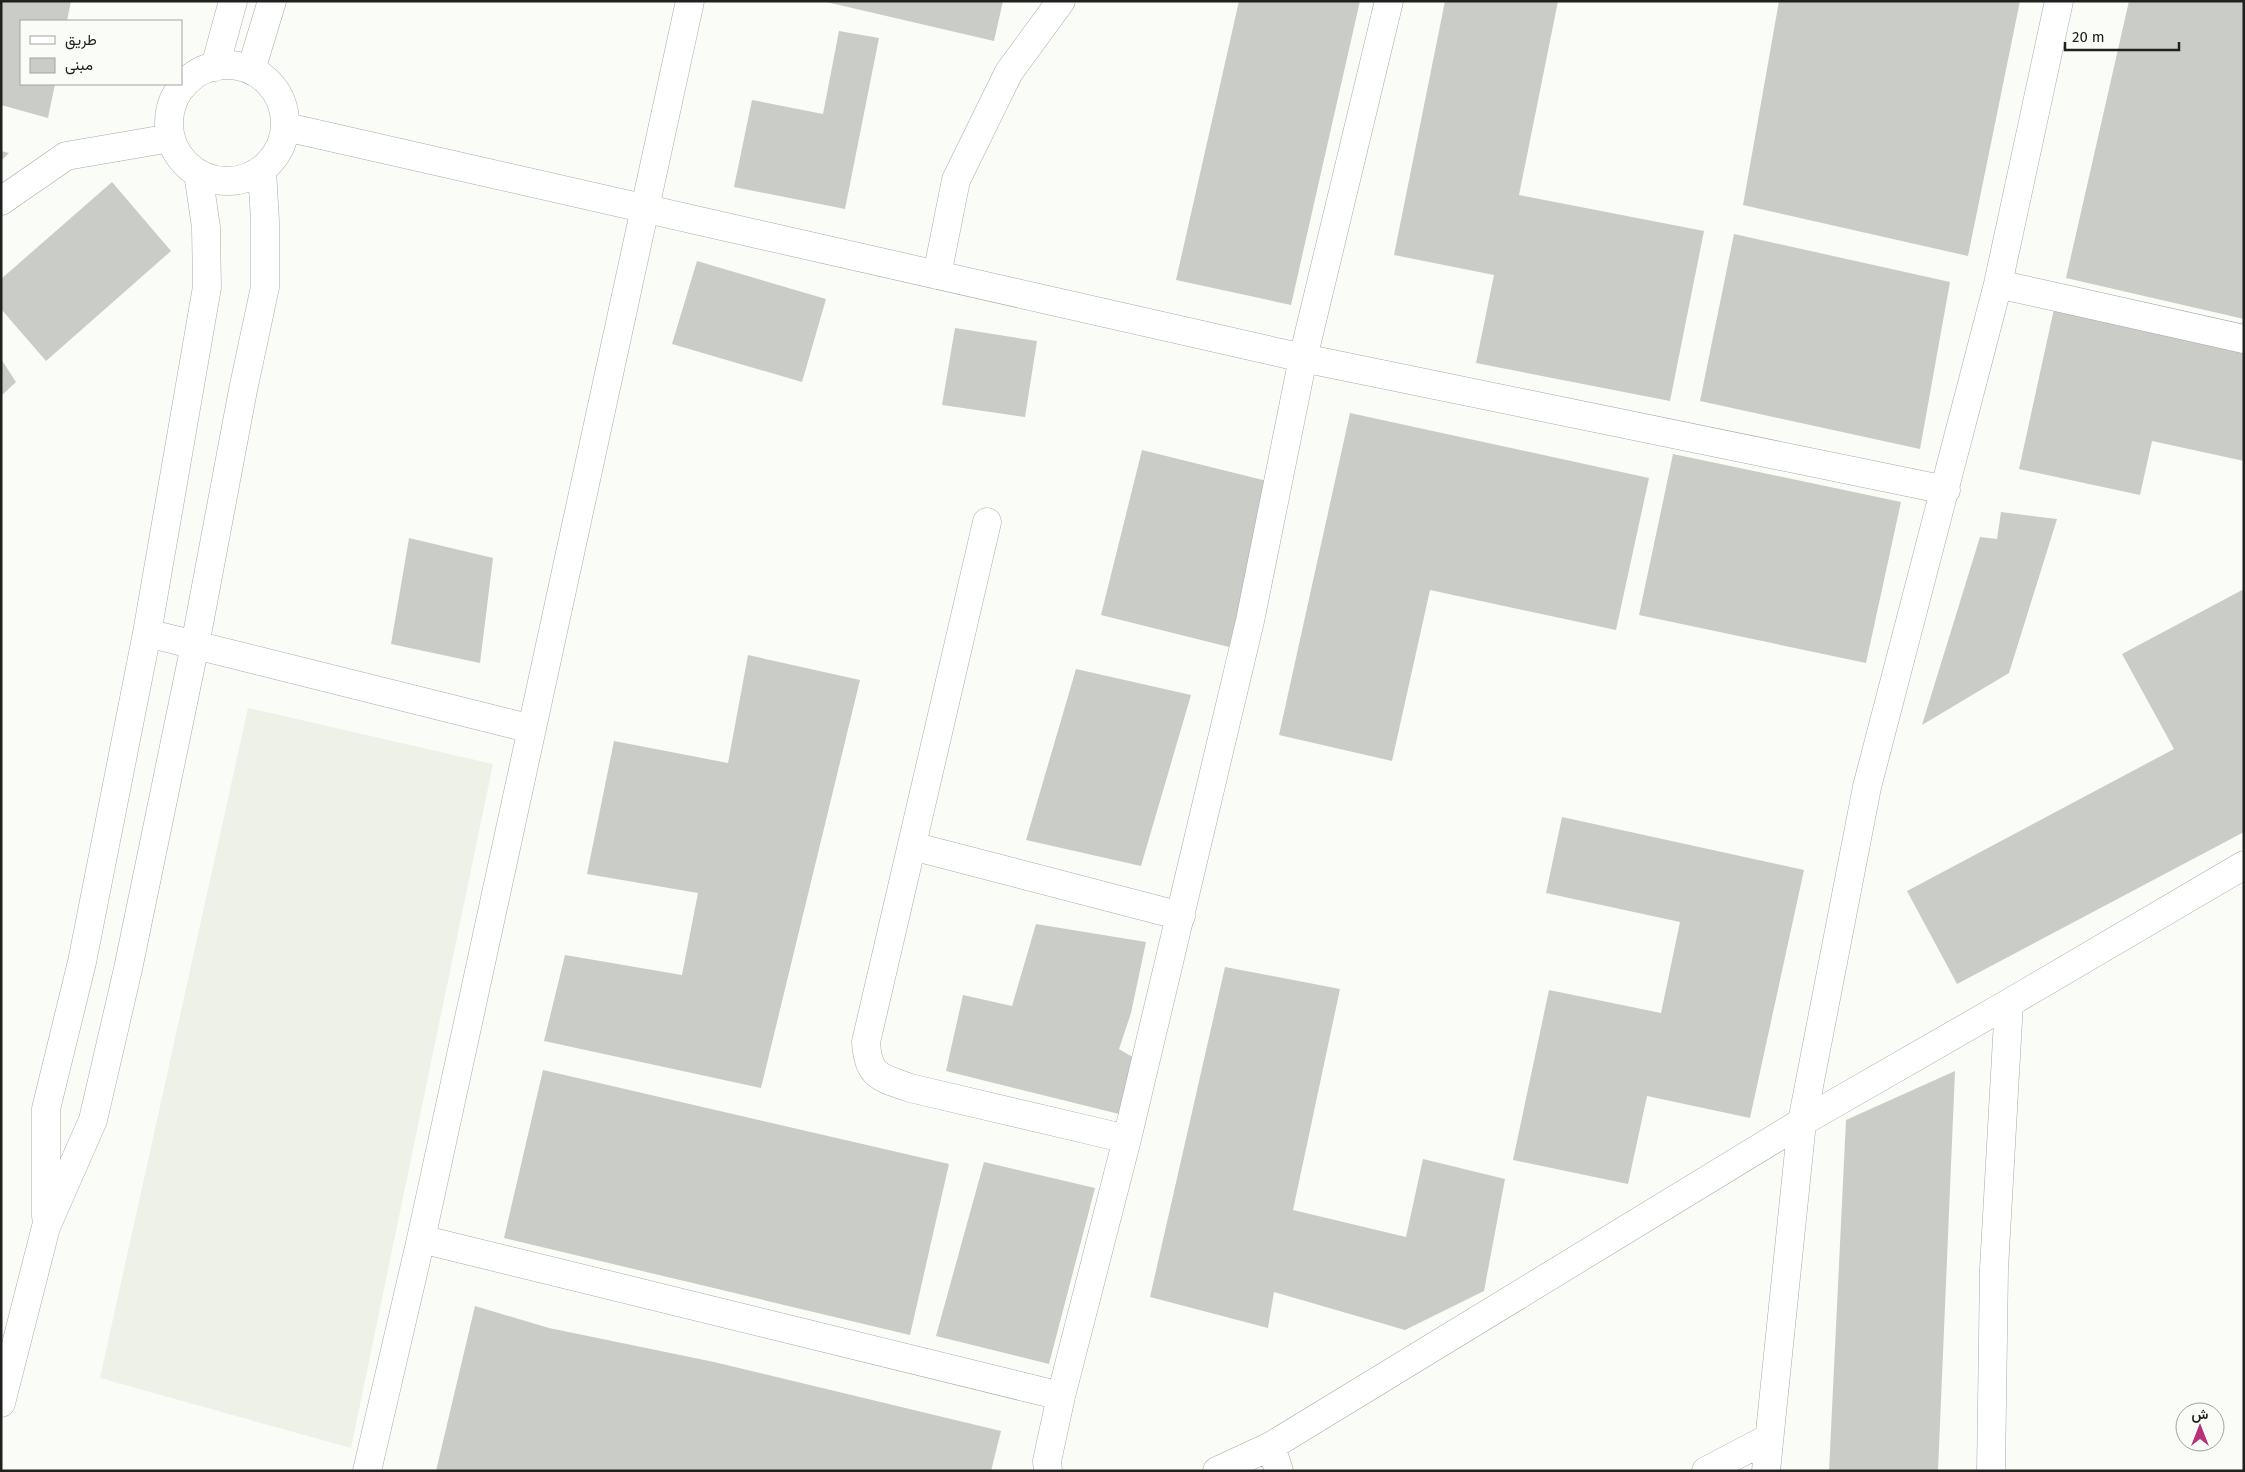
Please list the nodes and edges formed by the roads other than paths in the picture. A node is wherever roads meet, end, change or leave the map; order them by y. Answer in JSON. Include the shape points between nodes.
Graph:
{"nodes":[{"id":1,"x":233,"y":1,"type":"edge"},
{"id":2,"x":272,"y":1,"type":"edge"},
{"id":3,"x":690,"y":1,"type":"edge"},
{"id":4,"x":1061,"y":1,"type":"edge"},
{"id":5,"x":1389,"y":1,"type":"edge"},
{"id":6,"x":2059,"y":1,"type":"edge"},
{"id":7,"x":215,"y":66,"type":"junction"},
{"id":8,"x":251,"y":70,"type":"junction"},
{"id":9,"x":286,"y":127,"type":"junction"},
{"id":10,"x":171,"y":138,"type":"junction"},
{"id":11,"x":262,"y":170,"type":"junction"},
{"id":12,"x":198,"y":173,"type":"junction"},
{"id":13,"x":1,"y":201,"type":"edge"},
{"id":14,"x":644,"y":210,"type":"junction"},
{"id":15,"x":937,"y":275,"type":"junction"},
{"id":16,"x":1998,"y":284,"type":"junction"},
{"id":17,"x":2244,"y":338,"type":"edge"},
{"id":18,"x":1303,"y":358,"type":"junction"},
{"id":19,"x":1946,"y":490,"type":"junction"},
{"id":20,"x":987,"y":522,"type":"dead end"},
{"id":21,"x":147,"y":633,"type":"junction"},
{"id":22,"x":195,"y":645,"type":"junction"},
{"id":23,"x":532,"y":729,"type":"junction"},
{"id":24,"x":912,"y":846,"type":"junction"},
{"id":25,"x":2244,"y":865,"type":"edge"},
{"id":26,"x":1180,"y":916,"type":"junction"},
{"id":27,"x":2009,"y":1003,"type":"junction"},
{"id":28,"x":1802,"y":1122,"type":"junction"},
{"id":29,"x":1127,"y":1139,"type":"junction"},
{"id":30,"x":46,"y":1227,"type":"junction"},
{"id":31,"x":421,"y":1239,"type":"junction"},
{"id":32,"x":2,"y":1394,"type":"edge"},
{"id":33,"x":1061,"y":1396,"type":"junction"},
{"id":34,"x":1769,"y":1438,"type":"junction"},
{"id":35,"x":1275,"y":1458,"type":"edge"},
{"id":36,"x":367,"y":1471,"type":"edge"},
{"id":37,"x":1048,"y":1471,"type":"edge"},
{"id":38,"x":1217,"y":1471,"type":"edge"},
{"id":39,"x":1706,"y":1471,"type":"edge"},
{"id":40,"x":1766,"y":1471,"type":"edge"},
{"id":41,"x":1991,"y":1471,"type":"edge"}],
"edges":[{"from":1,"to":7,"type":"street"},
{"from":2,"to":8,"type":"street"},
{"from":3,"to":14,"type":"street"},
{"from":4,"to":15,"type":"street","via":[[1009,72],[956,180]]},
{"from":5,"to":18,"type":"street"},
{"from":6,"to":16,"type":"street"},
{"from":7,"to":8,"type":"street","via":[[233,65]]},
{"from":7,"to":10,"type":"street","via":[[193,76],[177,93],[169,115]]},
{"from":8,"to":9,"type":"street","via":[[270,84],[283,104]]},
{"from":9,"to":11,"type":"street","via":[[279,151]]},
{"from":9,"to":14,"type":"street"},
{"from":10,"to":12,"type":"street","via":[[181,158]]},
{"from":10,"to":13,"type":"street","via":[[66,156]]},
{"from":11,"to":12,"type":"street","via":[[242,180],[219,181]]},
{"from":11,"to":22,"type":"street","via":[[265,287]]},
{"from":12,"to":21,"type":"street","via":[[206,228],[207,287]]},
{"from":14,"to":15,"type":"street"},
{"from":14,"to":23,"type":"street"},
{"from":15,"to":18,"type":"street"},
{"from":16,"to":17,"type":"street"},
{"from":16,"to":19,"type":"street"},
{"from":18,"to":19,"type":"street"},
{"from":18,"to":26,"type":"street","via":[[1250,621]]},
{"from":19,"to":28,"type":"street","via":[[1867,787]]},
{"from":20,"to":24,"type":"street"},
{"from":21,"to":22,"type":"street"},
{"from":21,"to":30,"type":"street","via":[[82,962],[46,1109]]},
{"from":22,"to":23,"type":"street"},
{"from":22,"to":30,"type":"street","via":[[128,969],[93,1120]]},
{"from":23,"to":31,"type":"street"},
{"from":24,"to":26,"type":"street"},
{"from":24,"to":29,"type":"street","via":[[866,1042],[867,1060],[878,1076],[910,1088]]},
{"from":25,"to":27,"type":"street"},
{"from":26,"to":29,"type":"street"},
{"from":27,"to":28,"type":"street"},
{"from":27,"to":41,"type":"street","via":[[1994,1269]]},
{"from":28,"to":34,"type":"street"},
{"from":28,"to":35,"type":"street"},
{"from":29,"to":33,"type":"street"},
{"from":30,"to":32,"type":"street"},
{"from":31,"to":33,"type":"street"},
{"from":31,"to":36,"type":"street"},
{"from":33,"to":37,"type":"street","via":[[1047,1461]]},
{"from":34,"to":39,"type":"street"},
{"from":34,"to":40,"type":"street"},
{"from":35,"to":38,"type":"street"}]}
